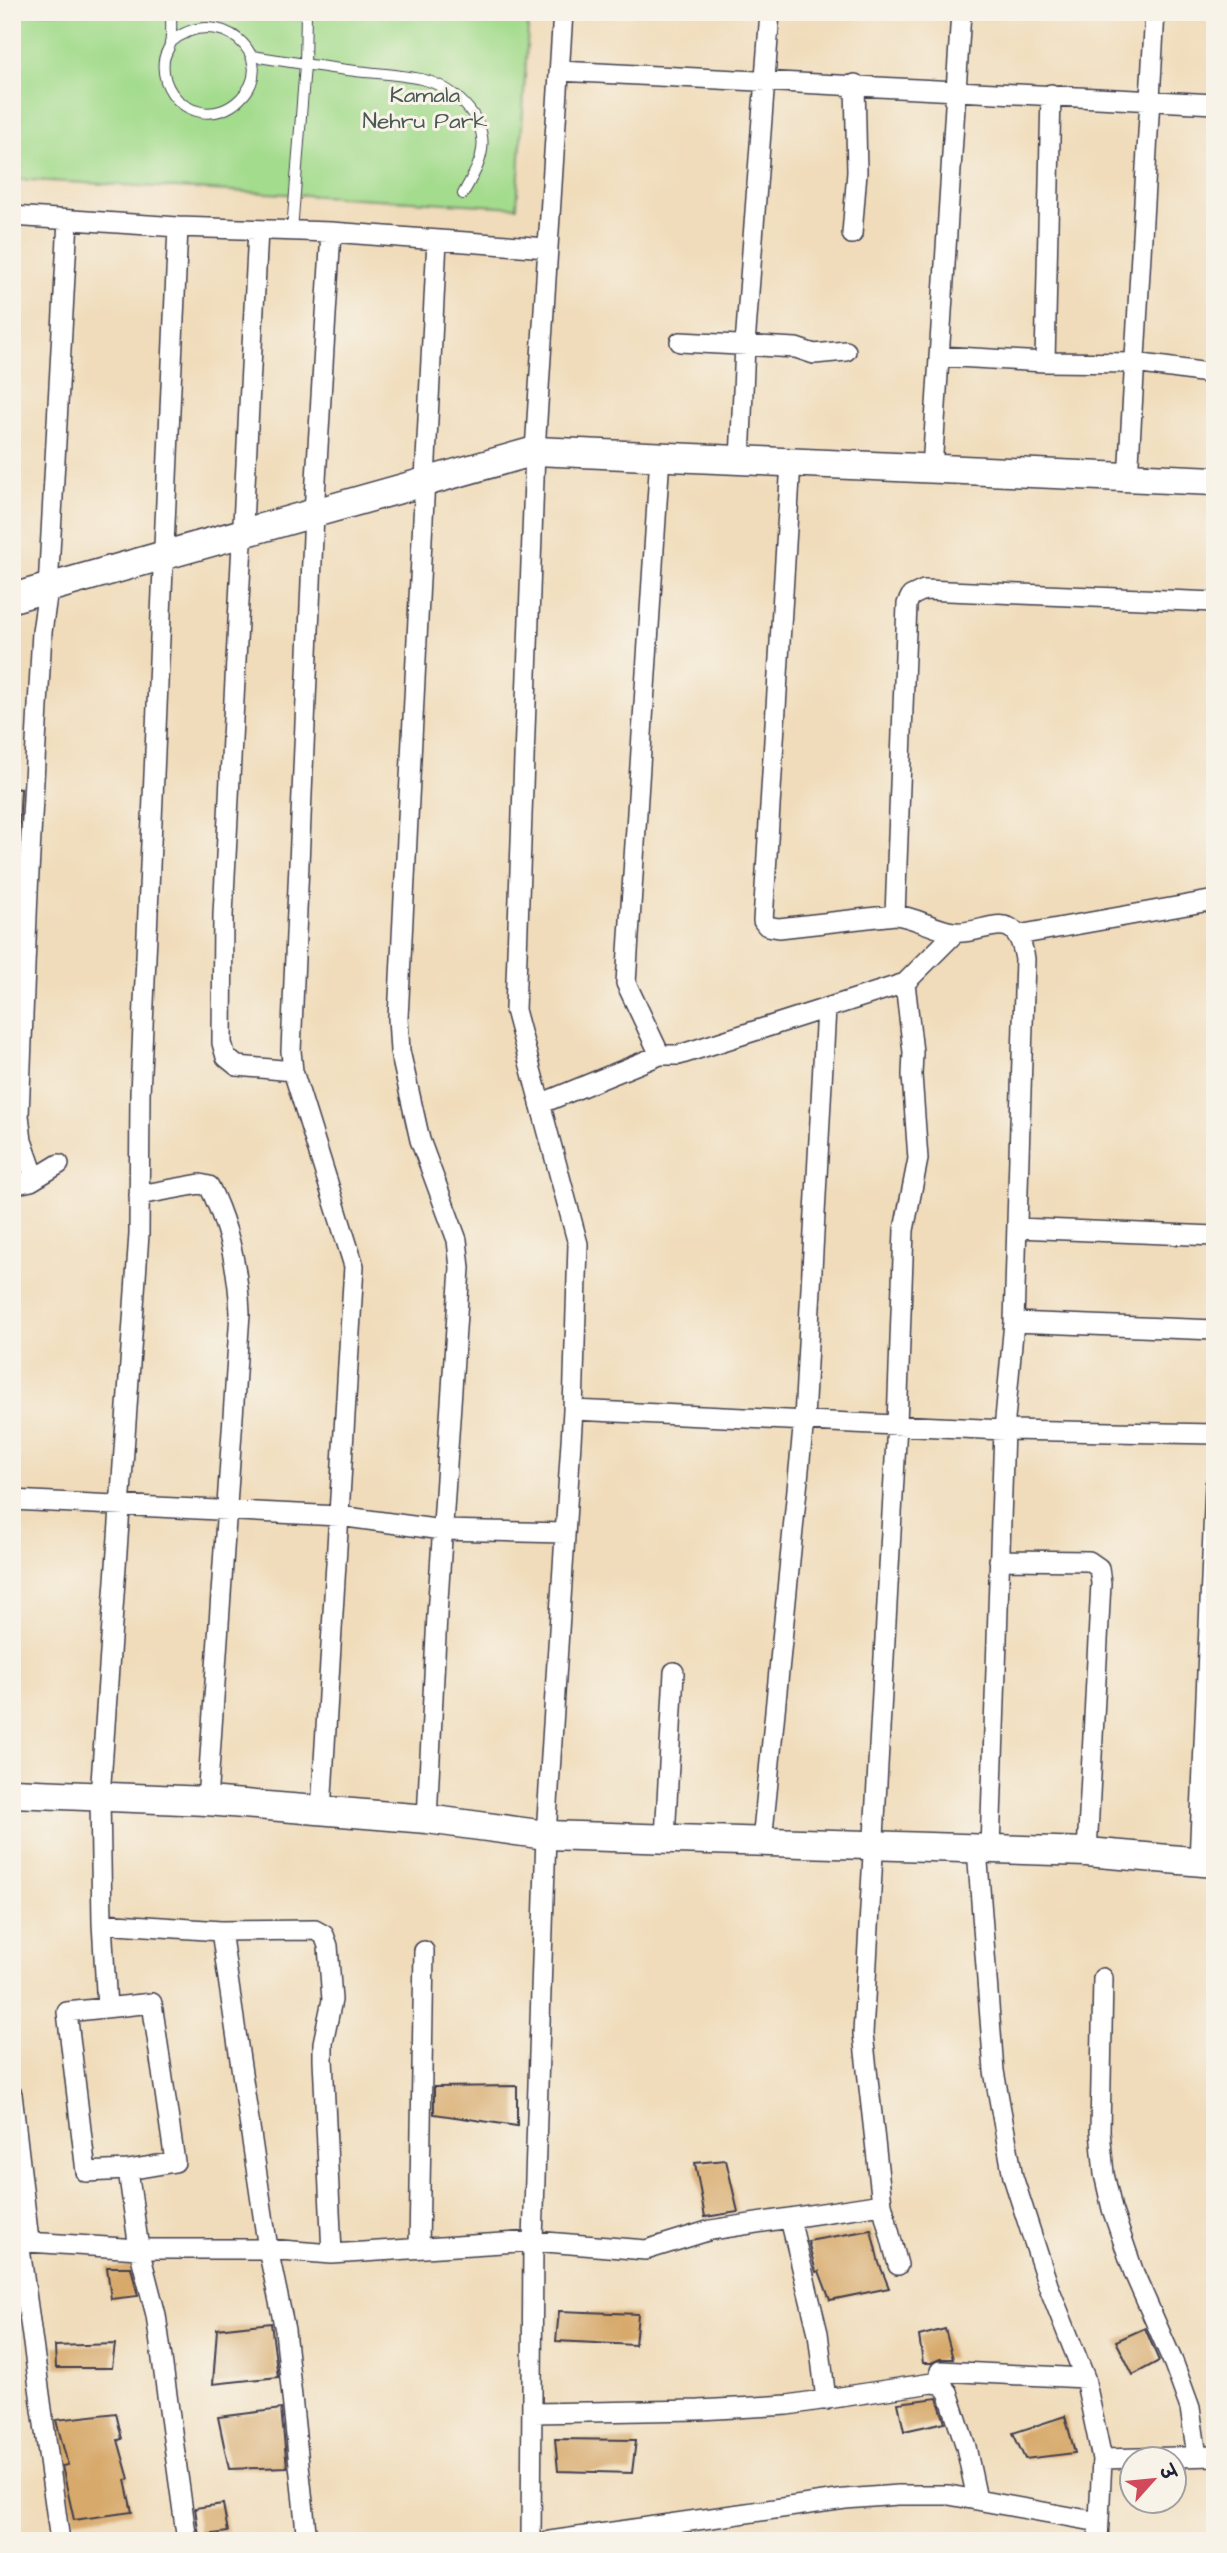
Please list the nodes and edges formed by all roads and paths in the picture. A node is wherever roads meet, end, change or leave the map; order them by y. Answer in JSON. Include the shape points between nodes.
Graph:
{"nodes":[{"id":1,"x":171,"y":12,"type":"edge"},
{"id":2,"x":306,"y":12,"type":"edge"},
{"id":3,"x":562,"y":12,"type":"edge"},
{"id":4,"x":769,"y":12,"type":"edge"},
{"id":5,"x":961,"y":12,"type":"edge"},
{"id":6,"x":1155,"y":12,"type":"edge"},
{"id":7,"x":170,"y":43,"type":"junction"},
{"id":8,"x":252,"y":55,"type":"junction"},
{"id":9,"x":305,"y":65,"type":"junction"},
{"id":10,"x":559,"y":71,"type":"junction"},
{"id":11,"x":765,"y":80,"type":"junction"},
{"id":12,"x":855,"y":84,"type":"junction"},
{"id":13,"x":957,"y":89,"type":"junction"},
{"id":14,"x":1051,"y":94,"type":"junction"},
{"id":15,"x":1152,"y":99,"type":"junction"},
{"id":16,"x":1215,"y":104,"type":"edge"},
{"id":17,"x":463,"y":194,"type":"dead end"},
{"id":18,"x":12,"y":216,"type":"edge"},
{"id":19,"x":68,"y":219,"type":"junction"},
{"id":20,"x":178,"y":227,"type":"junction"},
{"id":21,"x":258,"y":230,"type":"junction"},
{"id":22,"x":292,"y":231,"type":"junction"},
{"id":23,"x":331,"y":232,"type":"junction"},
{"id":24,"x":852,"y":233,"type":"dead end"},
{"id":25,"x":437,"y":240,"type":"junction"},
{"id":26,"x":547,"y":248,"type":"junction"},
{"id":27,"x":681,"y":342,"type":"dead end"},
{"id":28,"x":745,"y":345,"type":"junction"},
{"id":29,"x":846,"y":351,"type":"dead end"},
{"id":30,"x":939,"y":356,"type":"junction"},
{"id":31,"x":1045,"y":362,"type":"junction"},
{"id":32,"x":1135,"y":363,"type":"junction"},
{"id":33,"x":1215,"y":374,"type":"edge"},
{"id":34,"x":535,"y":452,"type":"junction"},
{"id":35,"x":660,"y":456,"type":"junction"},
{"id":36,"x":740,"y":461,"type":"junction"},
{"id":37,"x":791,"y":462,"type":"junction"},
{"id":38,"x":932,"y":469,"type":"junction"},
{"id":39,"x":1128,"y":479,"type":"junction"},
{"id":40,"x":1215,"y":481,"type":"edge"},
{"id":41,"x":425,"y":482,"type":"junction"},
{"id":42,"x":314,"y":513,"type":"junction"},
{"id":43,"x":241,"y":534,"type":"junction"},
{"id":44,"x":164,"y":556,"type":"junction"},
{"id":45,"x":48,"y":589,"type":"junction"},
{"id":46,"x":12,"y":598,"type":"edge"},
{"id":47,"x":1215,"y":602,"type":"edge"},
{"id":48,"x":1215,"y":900,"type":"edge"},
{"id":49,"x":895,"y":915,"type":"junction"},
{"id":50,"x":956,"y":932,"type":"junction"},
{"id":51,"x":1018,"y":936,"type":"junction"},
{"id":52,"x":905,"y":983,"type":"junction"},
{"id":53,"x":826,"y":1008,"type":"junction"},
{"id":54,"x":660,"y":1055,"type":"junction"},
{"id":55,"x":293,"y":1071,"type":"junction"},
{"id":56,"x":540,"y":1104,"type":"junction"},
{"id":57,"x":59,"y":1164,"type":"dead end"},
{"id":58,"x":35,"y":1178,"type":"junction"},
{"id":59,"x":12,"y":1185,"type":"edge"},
{"id":60,"x":139,"y":1195,"type":"junction"},
{"id":61,"x":1017,"y":1228,"type":"junction"},
{"id":62,"x":1215,"y":1236,"type":"edge"},
{"id":63,"x":1014,"y":1322,"type":"junction"},
{"id":64,"x":1215,"y":1330,"type":"edge"},
{"id":65,"x":573,"y":1409,"type":"junction"},
{"id":66,"x":804,"y":1419,"type":"junction"},
{"id":67,"x":897,"y":1424,"type":"junction"},
{"id":68,"x":1004,"y":1430,"type":"junction"},
{"id":69,"x":1215,"y":1434,"type":"edge"},
{"id":70,"x":1215,"y":1485,"type":"edge"},
{"id":71,"x":12,"y":1500,"type":"edge"},
{"id":72,"x":120,"y":1504,"type":"junction"},
{"id":73,"x":226,"y":1512,"type":"junction"},
{"id":74,"x":339,"y":1516,"type":"junction"},
{"id":75,"x":442,"y":1530,"type":"junction"},
{"id":76,"x":565,"y":1533,"type":"junction"},
{"id":77,"x":999,"y":1560,"type":"junction"},
{"id":78,"x":674,"y":1672,"type":"dead end"},
{"id":79,"x":12,"y":1793,"type":"edge"},
{"id":80,"x":100,"y":1797,"type":"junction"},
{"id":81,"x":207,"y":1801,"type":"junction"},
{"id":82,"x":321,"y":1811,"type":"junction"},
{"id":83,"x":427,"y":1819,"type":"junction"},
{"id":84,"x":546,"y":1835,"type":"junction"},
{"id":85,"x":665,"y":1838,"type":"junction"},
{"id":86,"x":762,"y":1842,"type":"junction"},
{"id":87,"x":873,"y":1845,"type":"junction"},
{"id":88,"x":983,"y":1849,"type":"junction"},
{"id":89,"x":1087,"y":1852,"type":"junction"},
{"id":90,"x":1207,"y":1862,"type":"edge"},
{"id":91,"x":102,"y":1923,"type":"junction"},
{"id":92,"x":221,"y":1931,"type":"junction"},
{"id":93,"x":424,"y":1951,"type":"dead end"},
{"id":94,"x":1103,"y":1978,"type":"dead end"},
{"id":95,"x":107,"y":2008,"type":"junction"},
{"id":96,"x":12,"y":2094,"type":"edge"},
{"id":97,"x":128,"y":2170,"type":"junction"},
{"id":98,"x":882,"y":2204,"type":"junction"},
{"id":99,"x":789,"y":2219,"type":"junction"},
{"id":100,"x":20,"y":2241,"type":"edge"},
{"id":101,"x":533,"y":2241,"type":"junction"},
{"id":102,"x":419,"y":2248,"type":"junction"},
{"id":103,"x":139,"y":2249,"type":"junction"},
{"id":104,"x":268,"y":2249,"type":"junction"},
{"id":105,"x":332,"y":2254,"type":"junction"},
{"id":106,"x":898,"y":2266,"type":"dead end"},
{"id":107,"x":940,"y":2371,"type":"dead end"},
{"id":108,"x":1085,"y":2378,"type":"junction"},
{"id":109,"x":826,"y":2400,"type":"junction"},
{"id":110,"x":533,"y":2413,"type":"junction"},
{"id":111,"x":1206,"y":2456,"type":"edge"},
{"id":112,"x":1102,"y":2459,"type":"junction"},
{"id":113,"x":977,"y":2500,"type":"junction"},
{"id":114,"x":1099,"y":2531,"type":"edge"},
{"id":115,"x":60,"y":2541,"type":"edge"},
{"id":116,"x":187,"y":2541,"type":"edge"},
{"id":117,"x":307,"y":2541,"type":"edge"},
{"id":118,"x":531,"y":2541,"type":"edge"},
{"id":119,"x":550,"y":2541,"type":"edge"}],
"edges":[{"from":1,"to":7,"type":"lane"},
{"from":2,"to":9,"type":"lane"},
{"from":3,"to":10,"type":"street"},
{"from":4,"to":11,"type":"street"},
{"from":5,"to":13,"type":"street"},
{"from":6,"to":15,"type":"street"},
{"from":7,"to":8,"type":"lane","via":[[193,25],[215,23],[235,31]]},
{"from":7,"to":8,"type":"lane","via":[[164,57],[167,86],[176,99],[202,112],[224,109],[242,97],[250,85]]},
{"from":8,"to":9,"type":"lane"},
{"from":9,"to":17,"type":"lane","via":[[422,79],[458,98],[477,121],[483,148]]},
{"from":9,"to":22,"type":"lane"},
{"from":10,"to":11,"type":"street"},
{"from":10,"to":26,"type":"street"},
{"from":11,"to":12,"type":"street"},
{"from":11,"to":28,"type":"street"},
{"from":12,"to":13,"type":"street"},
{"from":12,"to":24,"type":"street","via":[[857,172]]},
{"from":13,"to":14,"type":"street"},
{"from":13,"to":30,"type":"street"},
{"from":14,"to":15,"type":"street"},
{"from":14,"to":31,"type":"street"},
{"from":15,"to":16,"type":"street"},
{"from":15,"to":32,"type":"street"},
{"from":18,"to":19,"type":"street"},
{"from":19,"to":20,"type":"street"},
{"from":19,"to":45,"type":"street"},
{"from":20,"to":21,"type":"street"},
{"from":20,"to":44,"type":"street"},
{"from":21,"to":22,"type":"street"},
{"from":21,"to":43,"type":"street"},
{"from":22,"to":23,"type":"street"},
{"from":23,"to":25,"type":"street"},
{"from":23,"to":42,"type":"street"},
{"from":25,"to":26,"type":"street"},
{"from":25,"to":41,"type":"street"},
{"from":26,"to":34,"type":"street"},
{"from":27,"to":28,"type":"street"},
{"from":28,"to":29,"type":"street","via":[[796,348],[814,354]]},
{"from":28,"to":36,"type":"street"},
{"from":30,"to":31,"type":"street"},
{"from":30,"to":38,"type":"street"},
{"from":31,"to":32,"type":"street"},
{"from":32,"to":33,"type":"street"},
{"from":32,"to":39,"type":"street"},
{"from":34,"to":35,"type":"street"},
{"from":34,"to":41,"type":"street"},
{"from":34,"to":56,"type":"street","via":[[514,1010]]},
{"from":35,"to":36,"type":"street"},
{"from":35,"to":54,"type":"street","via":[[626,983]]},
{"from":36,"to":37,"type":"street"},
{"from":37,"to":38,"type":"street"},
{"from":37,"to":49,"type":"street","via":[[764,922],[779,928]]},
{"from":38,"to":39,"type":"street"},
{"from":39,"to":40,"type":"street"},
{"from":41,"to":42,"type":"street"},
{"from":41,"to":75,"type":"street","via":[[398,1018],[400,1051],[420,1140],[457,1240],[460,1268]]},
{"from":42,"to":43,"type":"street"},
{"from":42,"to":55,"type":"street"},
{"from":43,"to":44,"type":"street"},
{"from":43,"to":55,"type":"street","via":[[223,915],[222,1043],[226,1057],[237,1066]]},
{"from":44,"to":45,"type":"street"},
{"from":44,"to":60,"type":"street"},
{"from":45,"to":46,"type":"street"},
{"from":45,"to":58,"type":"street","via":[[28,878],[19,1115]]},
{"from":47,"to":49,"type":"street","via":[[924,590],[911,596],[907,604]]},
{"from":48,"to":51,"type":"street"},
{"from":49,"to":50,"type":"street"},
{"from":50,"to":51,"type":"street","via":[[998,925]]},
{"from":50,"to":52,"type":"street"},
{"from":51,"to":61,"type":"street","via":[[1024,959]]},
{"from":52,"to":53,"type":"street"},
{"from":52,"to":67,"type":"street","via":[[918,1159],[904,1230]]},
{"from":53,"to":54,"type":"street","via":[[679,1055]]},
{"from":53,"to":66,"type":"street"},
{"from":54,"to":56,"type":"street"},
{"from":55,"to":74,"type":"street","via":[[354,1266]]},
{"from":56,"to":65,"type":"street","via":[[578,1244]]},
{"from":57,"to":58,"type":"street"},
{"from":58,"to":59,"type":"street"},
{"from":60,"to":72,"type":"street"},
{"from":60,"to":73,"type":"street","via":[[209,1186],[234,1254],[240,1313]]},
{"from":61,"to":62,"type":"street"},
{"from":61,"to":63,"type":"street"},
{"from":63,"to":64,"type":"street"},
{"from":63,"to":68,"type":"street"},
{"from":65,"to":66,"type":"street"},
{"from":65,"to":76,"type":"street"},
{"from":66,"to":67,"type":"street"},
{"from":66,"to":86,"type":"street"},
{"from":67,"to":68,"type":"street"},
{"from":67,"to":87,"type":"street"},
{"from":68,"to":69,"type":"street"},
{"from":68,"to":77,"type":"street"},
{"from":70,"to":90,"type":"street"},
{"from":71,"to":72,"type":"street"},
{"from":72,"to":73,"type":"street"},
{"from":72,"to":80,"type":"street"},
{"from":73,"to":74,"type":"street"},
{"from":73,"to":81,"type":"street"},
{"from":74,"to":75,"type":"street"},
{"from":74,"to":82,"type":"street"},
{"from":75,"to":76,"type":"street"},
{"from":75,"to":83,"type":"street"},
{"from":76,"to":84,"type":"street"},
{"from":77,"to":88,"type":"street"},
{"from":77,"to":89,"type":"street","via":[[1089,1561],[1099,1568]]},
{"from":78,"to":85,"type":"street"},
{"from":79,"to":80,"type":"street"},
{"from":80,"to":81,"type":"street"},
{"from":80,"to":91,"type":"street"},
{"from":81,"to":82,"type":"street"},
{"from":82,"to":83,"type":"street"},
{"from":83,"to":84,"type":"street"},
{"from":84,"to":85,"type":"street"},
{"from":84,"to":101,"type":"street"},
{"from":85,"to":86,"type":"street"},
{"from":86,"to":87,"type":"street"},
{"from":87,"to":88,"type":"street"},
{"from":87,"to":98,"type":"street","via":[[863,2034]]},
{"from":88,"to":89,"type":"street"},
{"from":88,"to":108,"type":"street","via":[[994,2071],[1013,2177]]},
{"from":89,"to":90,"type":"street"},
{"from":91,"to":92,"type":"street"},
{"from":91,"to":95,"type":"street"},
{"from":92,"to":104,"type":"street"},
{"from":92,"to":105,"type":"street","via":[[315,1930],[326,1940],[332,2000],[323,2059]]},
{"from":93,"to":102,"type":"street"},
{"from":94,"to":111,"type":"street","via":[[1100,2131],[1104,2174],[1134,2273],[1174,2364]]},
{"from":95,"to":97,"type":"street","via":[[67,2011],[86,2172]]},
{"from":95,"to":97,"type":"street","via":[[152,2003],[175,2162]]},
{"from":96,"to":100,"type":"street"},
{"from":97,"to":103,"type":"street"},
{"from":98,"to":99,"type":"street"},
{"from":98,"to":106,"type":"street"},
{"from":99,"to":101,"type":"street","via":[[711,2230],[646,2250]]},
{"from":99,"to":109,"type":"street","via":[[818,2333]]},
{"from":100,"to":103,"type":"street"},
{"from":100,"to":115,"type":"street"},
{"from":101,"to":102,"type":"street"},
{"from":101,"to":110,"type":"street"},
{"from":102,"to":105,"type":"street"},
{"from":103,"to":104,"type":"street"},
{"from":103,"to":116,"type":"street","via":[[156,2315]]},
{"from":104,"to":105,"type":"street"},
{"from":104,"to":117,"type":"street","via":[[285,2330]]},
{"from":107,"to":108,"type":"street"},
{"from":108,"to":112,"type":"street"},
{"from":109,"to":110,"type":"street","via":[[699,2410]]},
{"from":109,"to":113,"type":"street","via":[[941,2384],[948,2392],[966,2447]]},
{"from":110,"to":118,"type":"street"},
{"from":111,"to":112,"type":"street"},
{"from":112,"to":114,"type":"street"},
{"from":113,"to":114,"type":"street"},
{"from":113,"to":119,"type":"street","via":[[949,2495],[845,2499]]}]}
